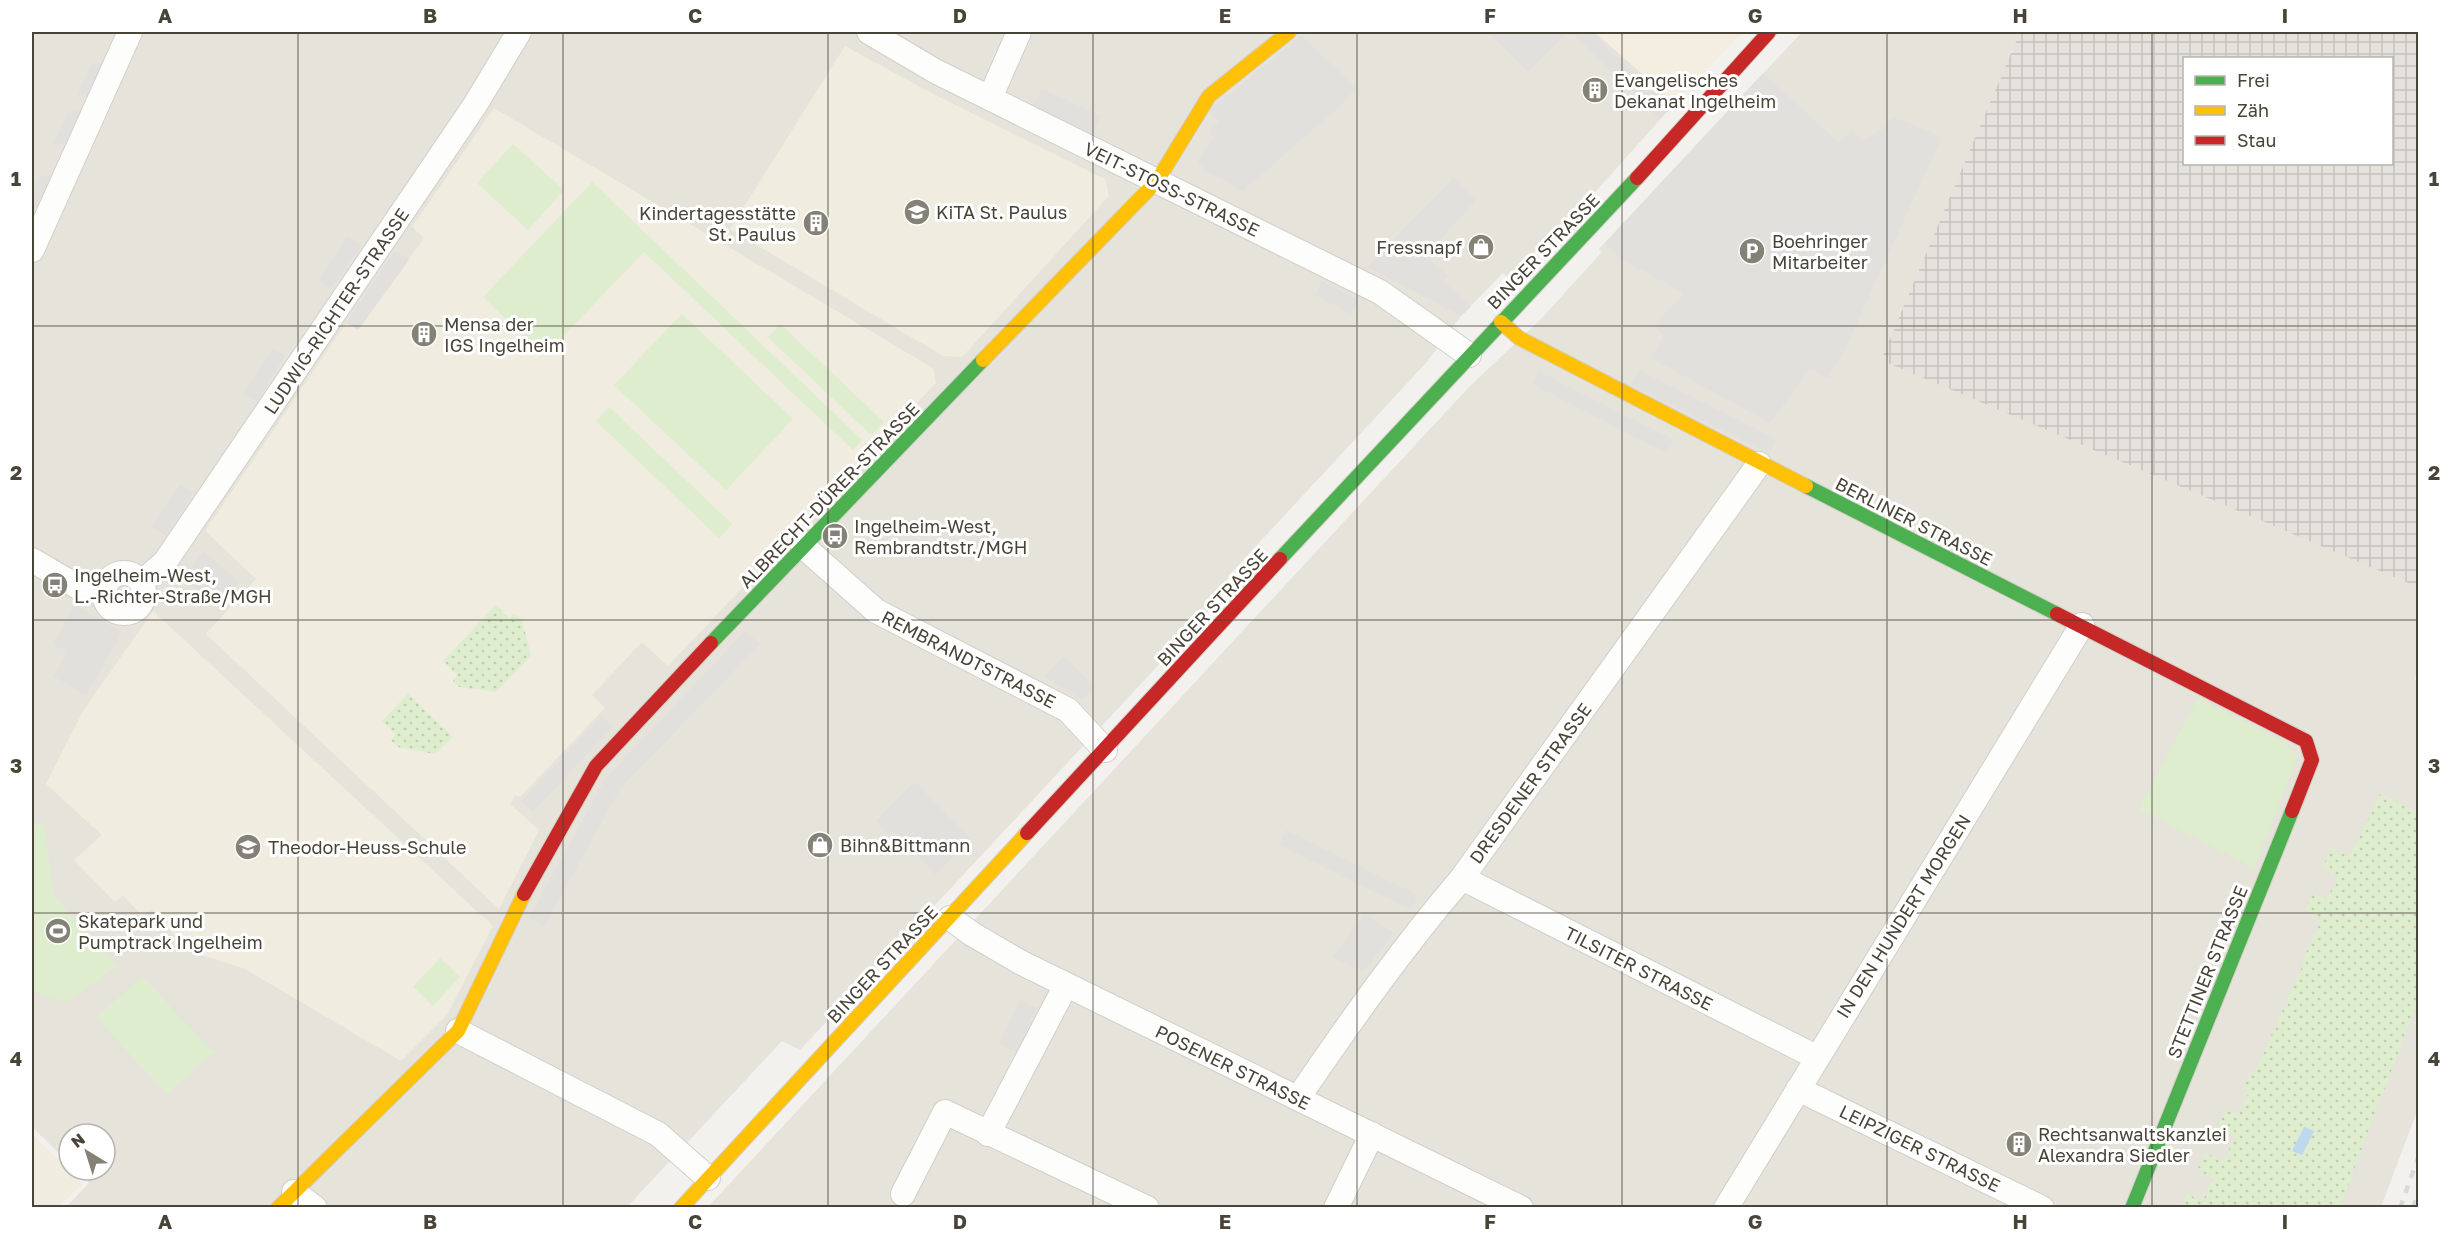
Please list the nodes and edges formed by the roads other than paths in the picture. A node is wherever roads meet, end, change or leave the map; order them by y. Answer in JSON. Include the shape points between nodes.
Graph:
{"nodes":[{"id":1,"x":130,"y":32,"type":"edge"},
{"id":2,"x":519,"y":32,"type":"edge"},
{"id":3,"x":869,"y":32,"type":"edge"},
{"id":4,"x":1019,"y":32,"type":"edge"},
{"id":5,"x":1289,"y":32,"type":"edge"},
{"id":6,"x":1769,"y":32,"type":"edge"},
{"id":7,"x":990,"y":98,"type":"junction"},
{"id":8,"x":1157,"y":181,"type":"junction"},
{"id":9,"x":32,"y":250,"type":"edge"},
{"id":10,"x":1501,"y":322,"type":"junction"},
{"id":11,"x":1469,"y":355,"type":"junction"},
{"id":12,"x":1759,"y":464,"type":"junction"},
{"id":13,"x":803,"y":546,"type":"junction"},
{"id":14,"x":32,"y":560,"type":"edge"},
{"id":15,"x":2082,"y":625,"type":"junction"},
{"id":16,"x":1105,"y":750,"type":"junction"},
{"id":17,"x":2311,"y":750,"type":"joint"},
{"id":18,"x":1462,"y":878,"type":"junction"},
{"id":19,"x":950,"y":918,"type":"junction"},
{"id":20,"x":1066,"y":985,"type":"junction"},
{"id":21,"x":458,"y":1031,"type":"junction"},
{"id":22,"x":1816,"y":1057,"type":"junction"},
{"id":23,"x":1797,"y":1089,"type":"junction"},
{"id":24,"x":1298,"y":1098,"type":"junction"},
{"id":25,"x":988,"y":1134,"type":"junction"},
{"id":26,"x":1372,"y":1134,"type":"junction"},
{"id":27,"x":708,"y":1178,"type":"junction"},
{"id":28,"x":903,"y":1194,"type":"dead end"},
{"id":29,"x":286,"y":1200,"type":"edge"},
{"id":30,"x":315,"y":1208,"type":"edge"},
{"id":31,"x":681,"y":1208,"type":"edge"},
{"id":32,"x":1147,"y":1208,"type":"edge"},
{"id":33,"x":1336,"y":1208,"type":"edge"},
{"id":34,"x":1521,"y":1208,"type":"edge"},
{"id":35,"x":1726,"y":1208,"type":"edge"},
{"id":36,"x":2042,"y":1208,"type":"edge"},
{"id":37,"x":2132,"y":1208,"type":"edge"}],
"edges":[{"from":1,"to":9,"type":"street"},
{"from":2,"to":14,"type":"street","name":"LUDWIG-RICHTER-STRASSE","via":[[476,105],[165,562],[141,583],[143,601],[137,609],[117,612],[104,593],[78,587]]},
{"from":3,"to":7,"type":"street","name":"VEIT-STOSS-STRASSE"},
{"from":4,"to":7,"type":"street"},
{"from":5,"to":8,"type":"street","name":"ALBRECHT-DÜRER-STRASSE","via":[[1209,96]]},
{"from":6,"to":10,"type":"street","name":"BINGER STRASSE","via":[[1556,267]]},
{"from":7,"to":8,"type":"street","name":"VEIT-STOSS-STRASSE"},
{"from":8,"to":11,"type":"street","name":"VEIT-STOSS-STRASSE","via":[[1380,292]]},
{"from":8,"to":13,"type":"street","name":"ALBRECHT-DÜRER-STRASSE"},
{"from":10,"to":11,"type":"street","name":"BINGER STRASSE"},
{"from":10,"to":12,"type":"street","name":"BERLINER STRASSE","via":[[1519,338]]},
{"from":11,"to":16,"type":"street","name":"BINGER STRASSE"},
{"from":12,"to":15,"type":"street","name":"BERLINER STRASSE"},
{"from":12,"to":18,"type":"street","name":"DRESDENER STRASSE"},
{"from":13,"to":16,"type":"street","name":"REMBRANDTSTRASSE","via":[[876,611],[1068,710]]},
{"from":13,"to":21,"type":"street","name":"ALBRECHT-DÜRER-STRASSE","via":[[596,766],[525,892]]},
{"from":15,"to":17,"type":"street","name":"BERLINER STRASSE","via":[[2306,741]]},
{"from":15,"to":22,"type":"street","name":"IN DEN HUNDERT MORGEN"},
{"from":16,"to":19,"type":"street","name":"BINGER STRASSE"},
{"from":17,"to":37,"type":"street","name":"STETTINER STRASSE","via":[[2312,760]]},
{"from":18,"to":22,"type":"street","name":"TILSITER STRASSE"},
{"from":18,"to":24,"type":"street","name":"DRESDENER STRASSE","via":[[1377,984]]},
{"from":19,"to":20,"type":"street","name":"POSENER STRASSE"},
{"from":19,"to":27,"type":"street","name":"BINGER STRASSE"},
{"from":20,"to":24,"type":"street","name":"POSENER STRASSE"},
{"from":20,"to":25,"type":"street"},
{"from":21,"to":27,"type":"street","via":[[658,1134]]},
{"from":21,"to":29,"type":"street","name":"ALBRECHT-DÜRER-STRASSE"},
{"from":22,"to":23,"type":"street","name":"IN DEN HUNDERT MORGEN"},
{"from":23,"to":35,"type":"street","name":"IN DEN HUNDERT MORGEN"},
{"from":23,"to":36,"type":"street","name":"LEIPZIGER STRASSE"},
{"from":24,"to":26,"type":"street","name":"POSENER STRASSE"},
{"from":25,"to":28,"type":"street","via":[[945,1112]]},
{"from":25,"to":32,"type":"street"},
{"from":26,"to":33,"type":"street"},
{"from":26,"to":34,"type":"street","name":"POSENER STRASSE"},
{"from":27,"to":31,"type":"street","name":"BINGER STRASSE"},
{"from":29,"to":30,"type":"street"}]}
